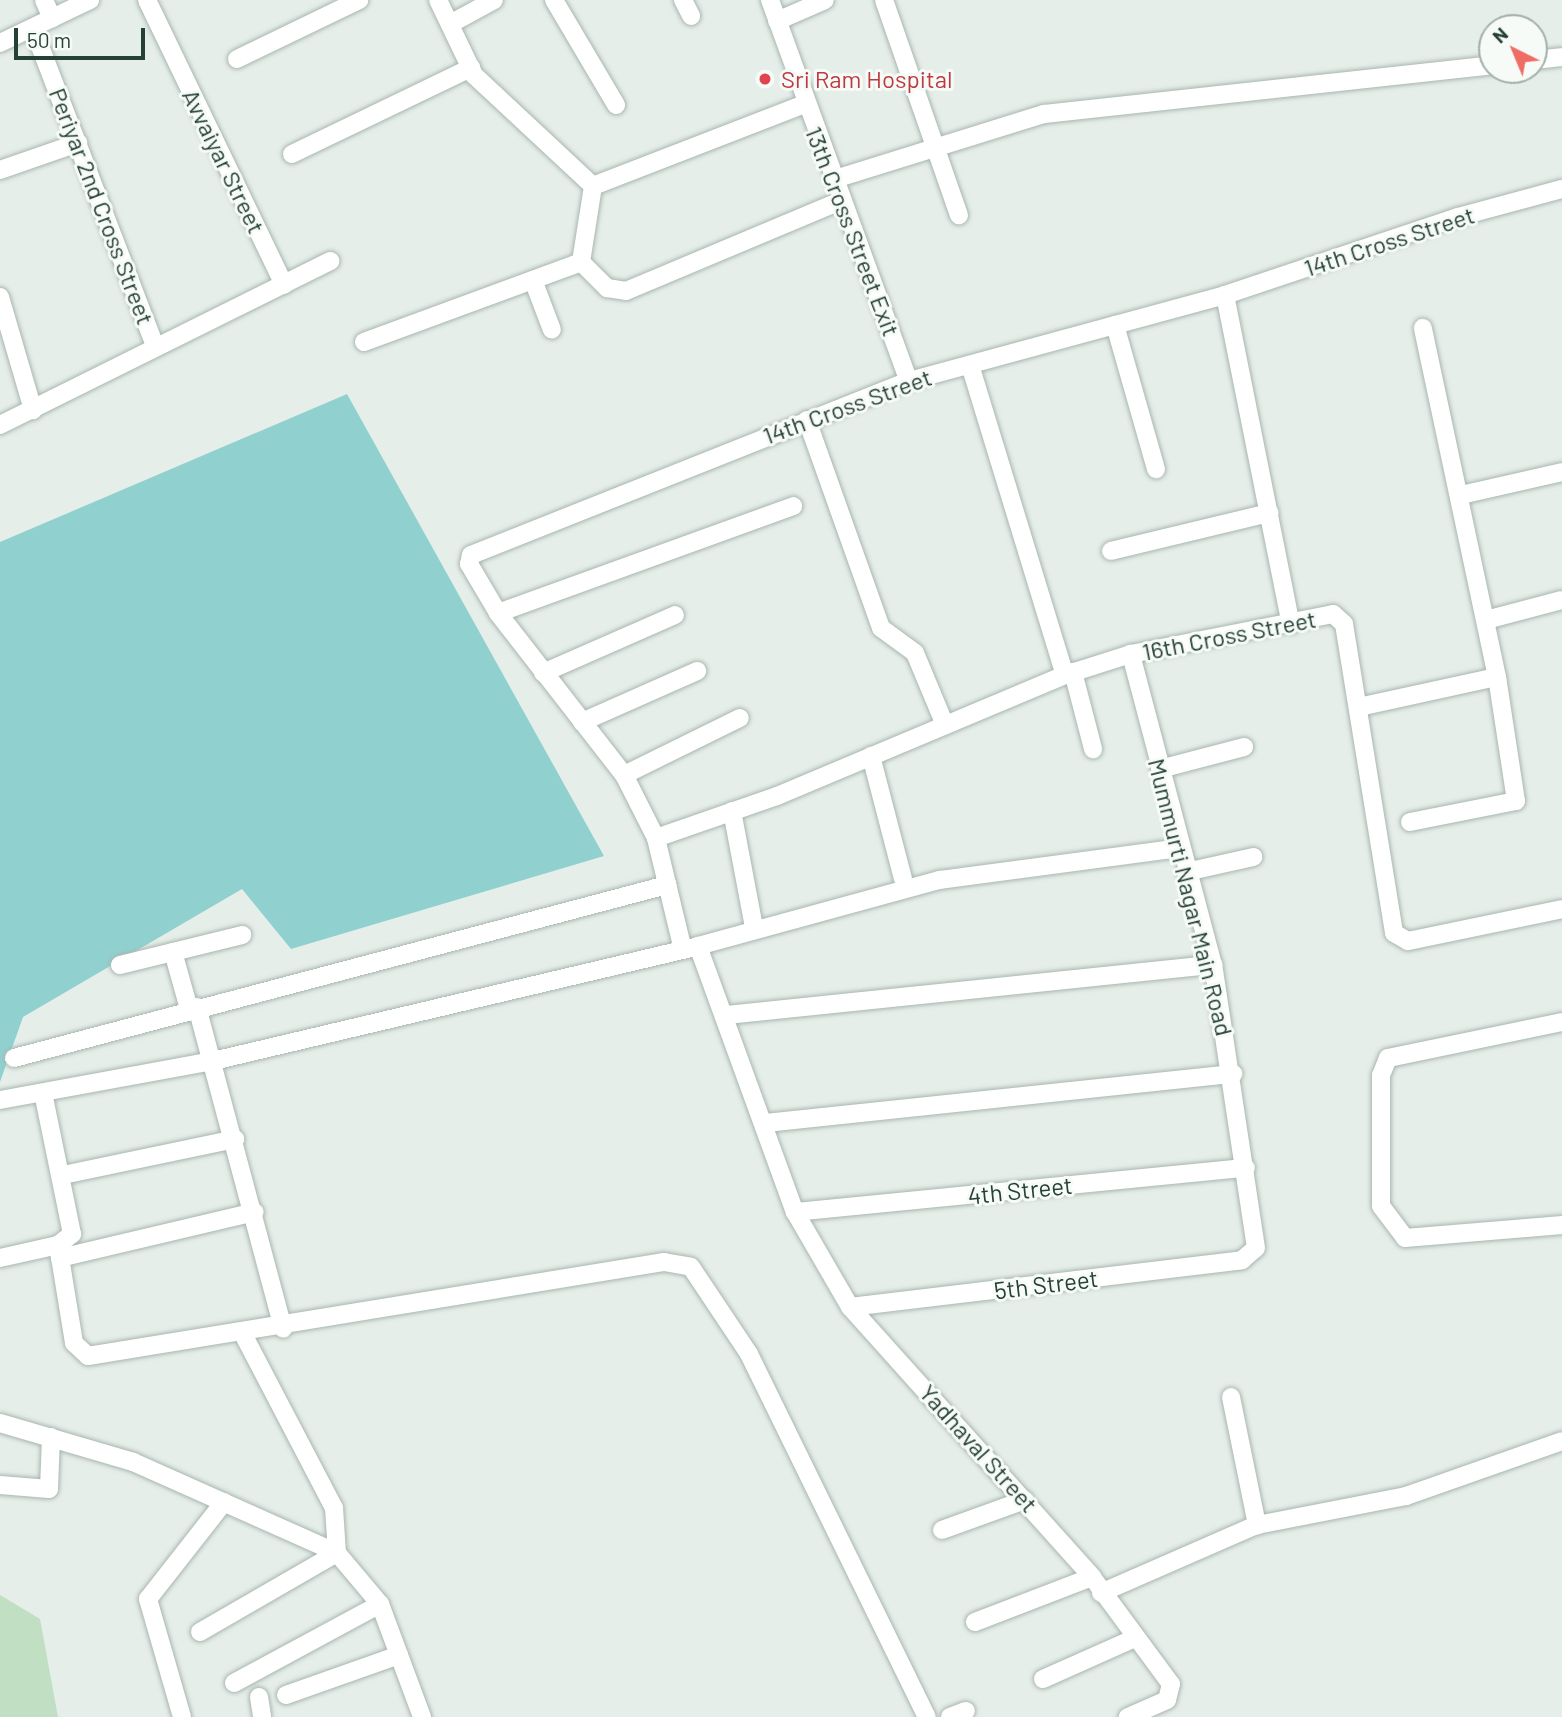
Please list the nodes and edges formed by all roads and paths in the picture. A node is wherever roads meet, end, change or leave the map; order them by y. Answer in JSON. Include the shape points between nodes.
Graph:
{"nodes":[{"id":1,"x":44,"y":0,"type":"edge"},
{"id":2,"x":90,"y":0,"type":"edge"},
{"id":3,"x":147,"y":0,"type":"edge"},
{"id":4,"x":359,"y":0,"type":"edge"},
{"id":5,"x":438,"y":0,"type":"edge"},
{"id":6,"x":494,"y":0,"type":"edge"},
{"id":7,"x":554,"y":0,"type":"edge"},
{"id":8,"x":770,"y":0,"type":"edge"},
{"id":9,"x":825,"y":0,"type":"edge"},
{"id":10,"x":884,"y":0,"type":"edge"},
{"id":11,"x":52,"y":18,"type":"junction"},
{"id":12,"x":777,"y":21,"type":"junction"},
{"id":13,"x":450,"y":24,"type":"junction"},
{"id":14,"x":33,"y":28,"type":"junction"},
{"id":15,"x":0,"y":43,"type":"edge"},
{"id":16,"x":237,"y":59,"type":"dead end"},
{"id":17,"x":1478,"y":67,"type":"edge"},
{"id":18,"x":471,"y":68,"type":"junction"},
{"id":19,"x":616,"y":104,"type":"dead end"},
{"id":20,"x":804,"y":104,"type":"junction"},
{"id":21,"x":78,"y":143,"type":"junction"},
{"id":22,"x":934,"y":144,"type":"junction"},
{"id":23,"x":292,"y":154,"type":"dead end"},
{"id":24,"x":0,"y":170,"type":"edge"},
{"id":25,"x":835,"y":179,"type":"junction"},
{"id":26,"x":593,"y":186,"type":"junction"},
{"id":27,"x":1562,"y":190,"type":"edge"},
{"id":28,"x":843,"y":200,"type":"junction"},
{"id":29,"x":959,"y":215,"type":"dead end"},
{"id":30,"x":331,"y":261,"type":"dead end"},
{"id":31,"x":581,"y":262,"type":"junction"},
{"id":32,"x":533,"y":280,"type":"junction"},
{"id":33,"x":284,"y":285,"type":"junction"},
{"id":34,"x":1225,"y":295,"type":"junction"},
{"id":35,"x":0,"y":298,"type":"edge"},
{"id":36,"x":1115,"y":325,"type":"junction"},
{"id":37,"x":1423,"y":328,"type":"dead end"},
{"id":38,"x":552,"y":330,"type":"dead end"},
{"id":39,"x":363,"y":342,"type":"dead end"},
{"id":40,"x":155,"y":346,"type":"junction"},
{"id":41,"x":970,"y":365,"type":"junction"},
{"id":42,"x":909,"y":382,"type":"junction"},
{"id":43,"x":33,"y":410,"type":"junction"},
{"id":44,"x":807,"y":420,"type":"junction"},
{"id":45,"x":0,"y":425,"type":"edge"},
{"id":46,"x":1156,"y":470,"type":"dead end"},
{"id":47,"x":1562,"y":472,"type":"edge"},
{"id":48,"x":1461,"y":495,"type":"junction"},
{"id":49,"x":793,"y":506,"type":"dead end"},
{"id":50,"x":1269,"y":513,"type":"junction"},
{"id":51,"x":1111,"y":551,"type":"dead end"},
{"id":52,"x":1562,"y":600,"type":"edge"},
{"id":53,"x":498,"y":613,"type":"junction"},
{"id":54,"x":675,"y":615,"type":"dead end"},
{"id":55,"x":1490,"y":619,"type":"junction"},
{"id":56,"x":1291,"y":624,"type":"junction"},
{"id":57,"x":1131,"y":653,"type":"junction"},
{"id":58,"x":697,"y":671,"type":"dead end"},
{"id":59,"x":543,"y":673,"type":"junction"},
{"id":60,"x":1069,"y":673,"type":"junction"},
{"id":61,"x":1497,"y":677,"type":"junction"},
{"id":62,"x":1359,"y":707,"type":"junction"},
{"id":63,"x":740,"y":718,"type":"dead end"},
{"id":64,"x":582,"y":722,"type":"junction"},
{"id":65,"x":945,"y":726,"type":"junction"},
{"id":66,"x":1244,"y":747,"type":"dead end"},
{"id":67,"x":1093,"y":748,"type":"dead end"},
{"id":68,"x":871,"y":756,"type":"junction"},
{"id":69,"x":1160,"y":769,"type":"junction"},
{"id":70,"x":624,"y":775,"type":"junction"},
{"id":71,"x":732,"y":811,"type":"junction"},
{"id":72,"x":1410,"y":822,"type":"dead end"},
{"id":73,"x":656,"y":838,"type":"junction"},
{"id":74,"x":1180,"y":848,"type":"junction"},
{"id":75,"x":1253,"y":857,"type":"dead end"},
{"id":76,"x":1186,"y":872,"type":"junction"},
{"id":77,"x":903,"y":879,"type":"dead end"},
{"id":78,"x":667,"y":885,"type":"junction"},
{"id":79,"x":1562,"y":909,"type":"edge"},
{"id":80,"x":754,"y":927,"type":"junction"},
{"id":81,"x":242,"y":935,"type":"dead end"},
{"id":82,"x":691,"y":948,"type":"junction"},
{"id":83,"x":173,"y":952,"type":"junction"},
{"id":84,"x":120,"y":965,"type":"dead end"},
{"id":85,"x":1213,"y":965,"type":"junction"},
{"id":86,"x":193,"y":1008,"type":"junction"},
{"id":87,"x":726,"y":1015,"type":"junction"},
{"id":88,"x":1562,"y":1022,"type":"edge"},
{"id":89,"x":14,"y":1058,"type":"dead end"},
{"id":90,"x":213,"y":1061,"type":"junction"},
{"id":91,"x":1233,"y":1074,"type":"junction"},
{"id":92,"x":43,"y":1093,"type":"junction"},
{"id":93,"x":0,"y":1100,"type":"edge"},
{"id":94,"x":765,"y":1124,"type":"junction"},
{"id":95,"x":235,"y":1139,"type":"junction"},
{"id":96,"x":1246,"y":1168,"type":"junction"},
{"id":97,"x":63,"y":1175,"type":"junction"},
{"id":98,"x":254,"y":1212,"type":"junction"},
{"id":99,"x":795,"y":1212,"type":"junction"},
{"id":100,"x":1562,"y":1225,"type":"edge"},
{"id":101,"x":59,"y":1252,"type":"junction"},
{"id":102,"x":0,"y":1258,"type":"edge"},
{"id":103,"x":1242,"y":1260,"type":"joint"},
{"id":104,"x":850,"y":1307,"type":"junction"},
{"id":105,"x":283,"y":1329,"type":"junction"},
{"id":106,"x":244,"y":1336,"type":"junction"},
{"id":107,"x":1231,"y":1397,"type":"dead end"},
{"id":108,"x":0,"y":1423,"type":"edge"},
{"id":109,"x":51,"y":1437,"type":"junction"},
{"id":110,"x":1562,"y":1441,"type":"edge"},
{"id":111,"x":0,"y":1485,"type":"edge"},
{"id":112,"x":1026,"y":1500,"type":"junction"},
{"id":113,"x":224,"y":1502,"type":"junction"},
{"id":114,"x":1257,"y":1525,"type":"junction"},
{"id":115,"x":942,"y":1530,"type":"dead end"},
{"id":116,"x":337,"y":1553,"type":"junction"},
{"id":117,"x":1092,"y":1577,"type":"junction"},
{"id":118,"x":1101,"y":1593,"type":"junction"},
{"id":119,"x":380,"y":1604,"type":"junction"},
{"id":120,"x":975,"y":1622,"type":"dead end"},
{"id":121,"x":200,"y":1632,"type":"dead end"},
{"id":122,"x":1133,"y":1639,"type":"junction"},
{"id":123,"x":399,"y":1655,"type":"junction"},
{"id":124,"x":1043,"y":1679,"type":"dead end"},
{"id":125,"x":234,"y":1683,"type":"dead end"},
{"id":126,"x":286,"y":1695,"type":"dead end"},
{"id":127,"x":259,"y":1697,"type":"dead end"},
{"id":128,"x":182,"y":1717,"type":"edge"},
{"id":129,"x":262,"y":1717,"type":"edge"},
{"id":130,"x":422,"y":1717,"type":"edge"},
{"id":131,"x":927,"y":1717,"type":"edge"},
{"id":132,"x":1128,"y":1717,"type":"edge"}],
"edges":[{"from":1,"to":11,"type":"street"},
{"from":2,"to":11,"type":"street"},
{"from":3,"to":33,"type":"street","name":"Avvaiyar Street"},
{"from":4,"to":16,"type":"street"},
{"from":5,"to":13,"type":"street"},
{"from":6,"to":13,"type":"street"},
{"from":7,"to":19,"type":"street"},
{"from":8,"to":12,"type":"street","name":"13th Cross Street Exit"},
{"from":9,"to":12,"type":"street"},
{"from":10,"to":22,"type":"street"},
{"from":11,"to":14,"type":"street"},
{"from":12,"to":20,"type":"street","name":"13th Cross Street Exit"},
{"from":13,"to":18,"type":"street"},
{"from":14,"to":15,"type":"street"},
{"from":14,"to":21,"type":"street","name":"Periyar 2nd Cross Street"},
{"from":17,"to":22,"type":"street","via":[[1044,114]]},
{"from":18,"to":23,"type":"street"},
{"from":18,"to":26,"type":"street"},
{"from":20,"to":25,"type":"street","name":"13th Cross Street Exit"},
{"from":20,"to":26,"type":"street"},
{"from":21,"to":24,"type":"street"},
{"from":21,"to":40,"type":"street","name":"Periyar 2nd Cross Street"},
{"from":22,"to":25,"type":"street"},
{"from":22,"to":29,"type":"street"},
{"from":25,"to":28,"type":"street","name":"13th Cross Street Exit"},
{"from":26,"to":31,"type":"street"},
{"from":27,"to":34,"type":"street","name":"14th Cross Street","via":[[1458,217]]},
{"from":28,"to":31,"type":"street","via":[[626,291],[607,288]]},
{"from":28,"to":42,"type":"street","name":"13th Cross Street Exit"},
{"from":30,"to":33,"type":"street"},
{"from":31,"to":32,"type":"street"},
{"from":32,"to":38,"type":"street"},
{"from":32,"to":39,"type":"street"},
{"from":33,"to":40,"type":"street"},
{"from":34,"to":36,"type":"street","name":"14th Cross Street"},
{"from":34,"to":50,"type":"street"},
{"from":35,"to":43,"type":"street"},
{"from":36,"to":41,"type":"street","name":"14th Cross Street"},
{"from":36,"to":46,"type":"street"},
{"from":37,"to":48,"type":"street"},
{"from":40,"to":43,"type":"street"},
{"from":41,"to":42,"type":"street","name":"14th Cross Street"},
{"from":41,"to":60,"type":"street"},
{"from":42,"to":44,"type":"street","name":"14th Cross Street"},
{"from":43,"to":45,"type":"street"},
{"from":44,"to":53,"type":"street","name":"14th Cross Street","via":[[477,550],[469,564]]},
{"from":44,"to":65,"type":"street","via":[[881,628],[915,653]]},
{"from":47,"to":48,"type":"street"},
{"from":48,"to":55,"type":"street"},
{"from":49,"to":53,"type":"street"},
{"from":50,"to":51,"type":"street"},
{"from":50,"to":56,"type":"street"},
{"from":52,"to":55,"type":"street"},
{"from":53,"to":59,"type":"street","name":"14th Cross Street"},
{"from":54,"to":59,"type":"street"},
{"from":55,"to":61,"type":"street"},
{"from":56,"to":57,"type":"street","name":"16th Cross Street"},
{"from":56,"to":62,"type":"street","name":"16th Cross Street","via":[[1339,616]]},
{"from":57,"to":60,"type":"street","name":"16th Cross Street"},
{"from":57,"to":69,"type":"street","name":"Mummurti Nagar Main Road"},
{"from":58,"to":64,"type":"street"},
{"from":59,"to":64,"type":"street","name":"14th Cross Street"},
{"from":60,"to":65,"type":"street","name":"16th Cross Street"},
{"from":60,"to":67,"type":"street"},
{"from":61,"to":62,"type":"street"},
{"from":61,"to":72,"type":"street","via":[[1516,801]]},
{"from":62,"to":79,"type":"street","name":"16th Cross Street","via":[[1399,939]]},
{"from":63,"to":70,"type":"street"},
{"from":64,"to":70,"type":"street","name":"14th Cross Street"},
{"from":65,"to":68,"type":"street","name":"16th Cross Street"},
{"from":66,"to":69,"type":"street"},
{"from":68,"to":71,"type":"street","name":"16th Cross Street"},
{"from":68,"to":77,"type":"street"},
{"from":69,"to":74,"type":"street","name":"Mummurti Nagar Main Road"},
{"from":70,"to":73,"type":"street","name":"14th Cross Street"},
{"from":71,"to":73,"type":"street","name":"16th Cross Street"},
{"from":71,"to":80,"type":"street"},
{"from":73,"to":78,"type":"street","name":"14th Cross Street"},
{"from":74,"to":76,"type":"street","name":"Mummurti Nagar Main Road"},
{"from":74,"to":80,"type":"street","via":[[940,880]]},
{"from":75,"to":76,"type":"street"},
{"from":76,"to":85,"type":"street","name":"Mummurti Nagar Main Road"},
{"from":78,"to":82,"type":"street","name":"14th Cross Street"},
{"from":78,"to":86,"type":"street"},
{"from":80,"to":82,"type":"street"},
{"from":81,"to":83,"type":"street"},
{"from":82,"to":87,"type":"street","name":"14th Cross Street"},
{"from":82,"to":90,"type":"street"},
{"from":83,"to":84,"type":"street"},
{"from":83,"to":86,"type":"street"},
{"from":85,"to":87,"type":"street"},
{"from":85,"to":91,"type":"street","name":"Mummurti Nagar Main Road"},
{"from":86,"to":89,"type":"street"},
{"from":86,"to":90,"type":"street"},
{"from":87,"to":94,"type":"street","name":"14th Cross Street"},
{"from":88,"to":100,"type":"street","via":[[1388,1058],[1381,1075],[1381,1206],[1405,1238]]},
{"from":90,"to":92,"type":"street"},
{"from":90,"to":95,"type":"street"},
{"from":91,"to":94,"type":"street"},
{"from":91,"to":96,"type":"street","name":"Mummurti Nagar Main Road"},
{"from":92,"to":93,"type":"street"},
{"from":92,"to":97,"type":"street"},
{"from":94,"to":99,"type":"street","name":"Yadhaval Street"},
{"from":95,"to":97,"type":"street"},
{"from":95,"to":98,"type":"street"},
{"from":96,"to":99,"type":"street","name":"4th Street"},
{"from":96,"to":103,"type":"street","name":"Mummurti Nagar Main Road","via":[[1256,1248]]},
{"from":97,"to":101,"type":"street","via":[[74,1223]]},
{"from":98,"to":101,"type":"street"},
{"from":98,"to":105,"type":"street"},
{"from":99,"to":104,"type":"street","name":"Yadhaval Street"},
{"from":101,"to":102,"type":"street"},
{"from":101,"to":106,"type":"street","via":[[74,1343],[89,1356]]},
{"from":103,"to":104,"type":"street","name":"5th Street"},
{"from":104,"to":112,"type":"street","name":"Yadhaval Street"},
{"from":105,"to":106,"type":"street"},
{"from":105,"to":131,"type":"street","via":[[664,1262],[691,1267],[749,1354]]},
{"from":106,"to":116,"type":"street","via":[[334,1508]]},
{"from":107,"to":114,"type":"street"},
{"from":108,"to":109,"type":"street"},
{"from":109,"to":111,"type":"street","via":[[49,1489]]},
{"from":109,"to":113,"type":"street","via":[[133,1462]]},
{"from":110,"to":114,"type":"street","via":[[1406,1496]]},
{"from":112,"to":115,"type":"street"},
{"from":112,"to":117,"type":"street","name":"Yadhaval Street"},
{"from":113,"to":116,"type":"street"},
{"from":113,"to":128,"type":"street","via":[[148,1598]]},
{"from":114,"to":118,"type":"street"},
{"from":116,"to":119,"type":"street"},
{"from":116,"to":121,"type":"street"},
{"from":117,"to":118,"type":"street","name":"Yadhaval Street"},
{"from":117,"to":120,"type":"street"},
{"from":118,"to":122,"type":"street","name":"Yadhaval Street"},
{"from":119,"to":123,"type":"street"},
{"from":119,"to":125,"type":"street"},
{"from":122,"to":124,"type":"street"},
{"from":122,"to":132,"type":"street","name":"Yadhaval Street","via":[[1173,1693]]},
{"from":123,"to":126,"type":"street"},
{"from":123,"to":130,"type":"street"},
{"from":127,"to":129,"type":"street"}]}
